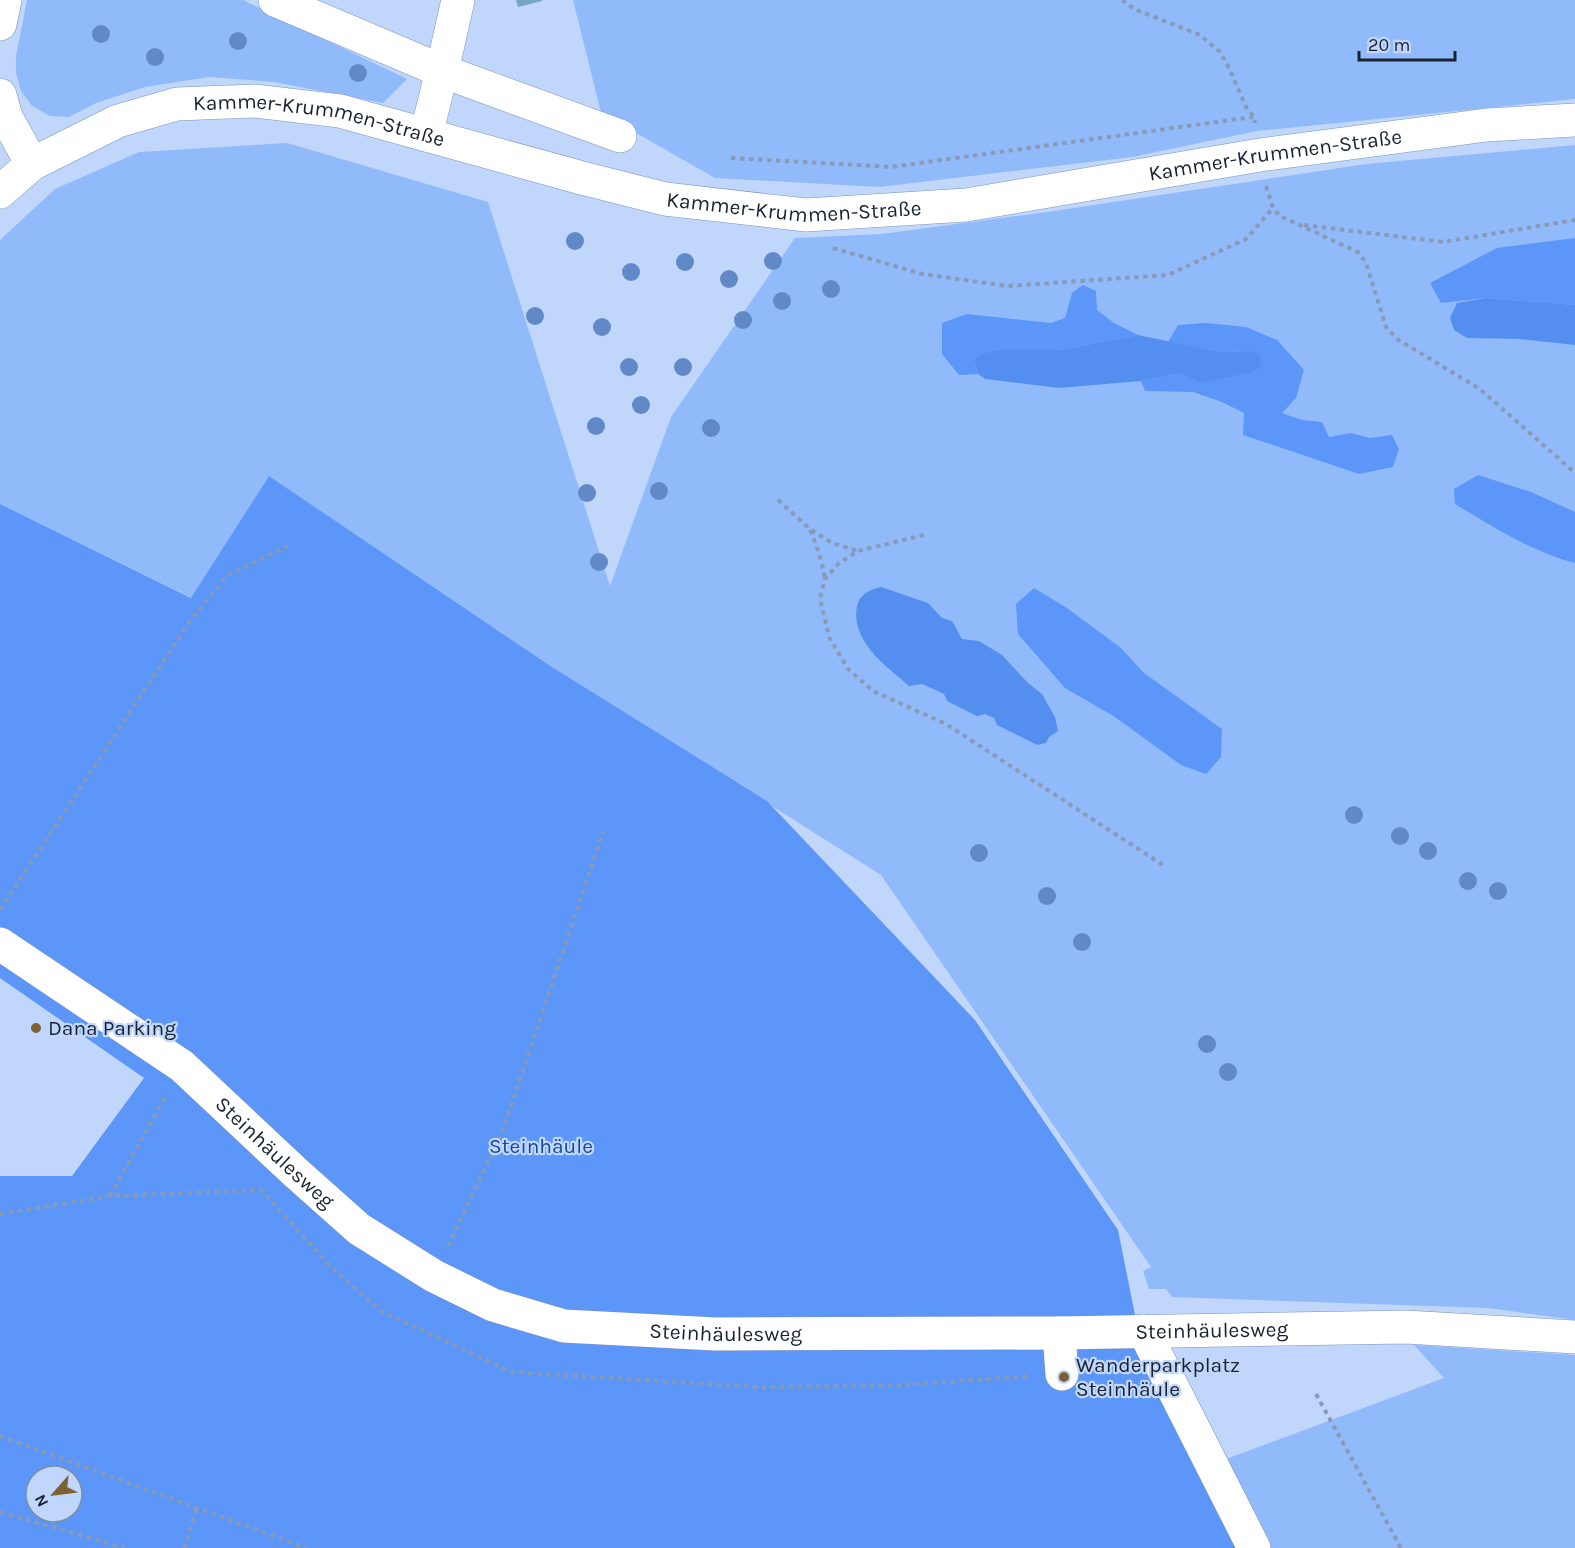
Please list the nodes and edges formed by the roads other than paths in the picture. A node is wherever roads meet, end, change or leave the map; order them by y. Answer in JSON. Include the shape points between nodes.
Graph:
{"nodes":[{"id":1,"x":5,"y":0,"type":"edge"},
{"id":2,"x":274,"y":0,"type":"edge"},
{"id":3,"x":458,"y":0,"type":"edge"},
{"id":4,"x":0,"y":24,"type":"edge"},
{"id":5,"x":442,"y":71,"type":"junction"},
{"id":6,"x":0,"y":95,"type":"edge"},
{"id":7,"x":1575,"y":120,"type":"edge"},
{"id":8,"x":426,"y":135,"type":"junction"},
{"id":9,"x":620,"y":136,"type":"dead end"},
{"id":10,"x":32,"y":164,"type":"junction"},
{"id":11,"x":0,"y":192,"type":"edge"},
{"id":12,"x":0,"y":944,"type":"edge"},
{"id":13,"x":1144,"y":1331,"type":"junction"},
{"id":14,"x":1059,"y":1333,"type":"junction"},
{"id":15,"x":1575,"y":1337,"type":"edge"},
{"id":16,"x":1062,"y":1374,"type":"dead end"},
{"id":17,"x":1254,"y":1548,"type":"edge"}],
"edges":[{"from":1,"to":4,"type":"street"},
{"from":2,"to":5,"type":"street"},
{"from":3,"to":5,"type":"street"},
{"from":5,"to":8,"type":"street"},
{"from":5,"to":9,"type":"street"},
{"from":6,"to":10,"type":"street","via":[[6,117]]},
{"from":7,"to":8,"type":"street","name":"Kammer-Krummen-Straße","via":[[1487,125],[1260,155],[966,205],[807,215],[665,199]]},
{"from":8,"to":10,"type":"street","name":"Kammer-Krummen-Straße","via":[[340,111],[254,101],[177,104],[118,121]]},
{"from":10,"to":11,"type":"street","name":"Kammer-Krummen-Straße"},
{"from":12,"to":14,"type":"street","name":"Steinhäulesweg","via":[[182,1066],[359,1229],[434,1276],[493,1305],[564,1326],[715,1334]]},
{"from":13,"to":14,"type":"street","name":"Steinhäulesweg"},
{"from":13,"to":15,"type":"street","name":"Steinhäulesweg","via":[[1406,1328]]},
{"from":13,"to":17,"type":"street"},
{"from":14,"to":16,"type":"street"}]}
